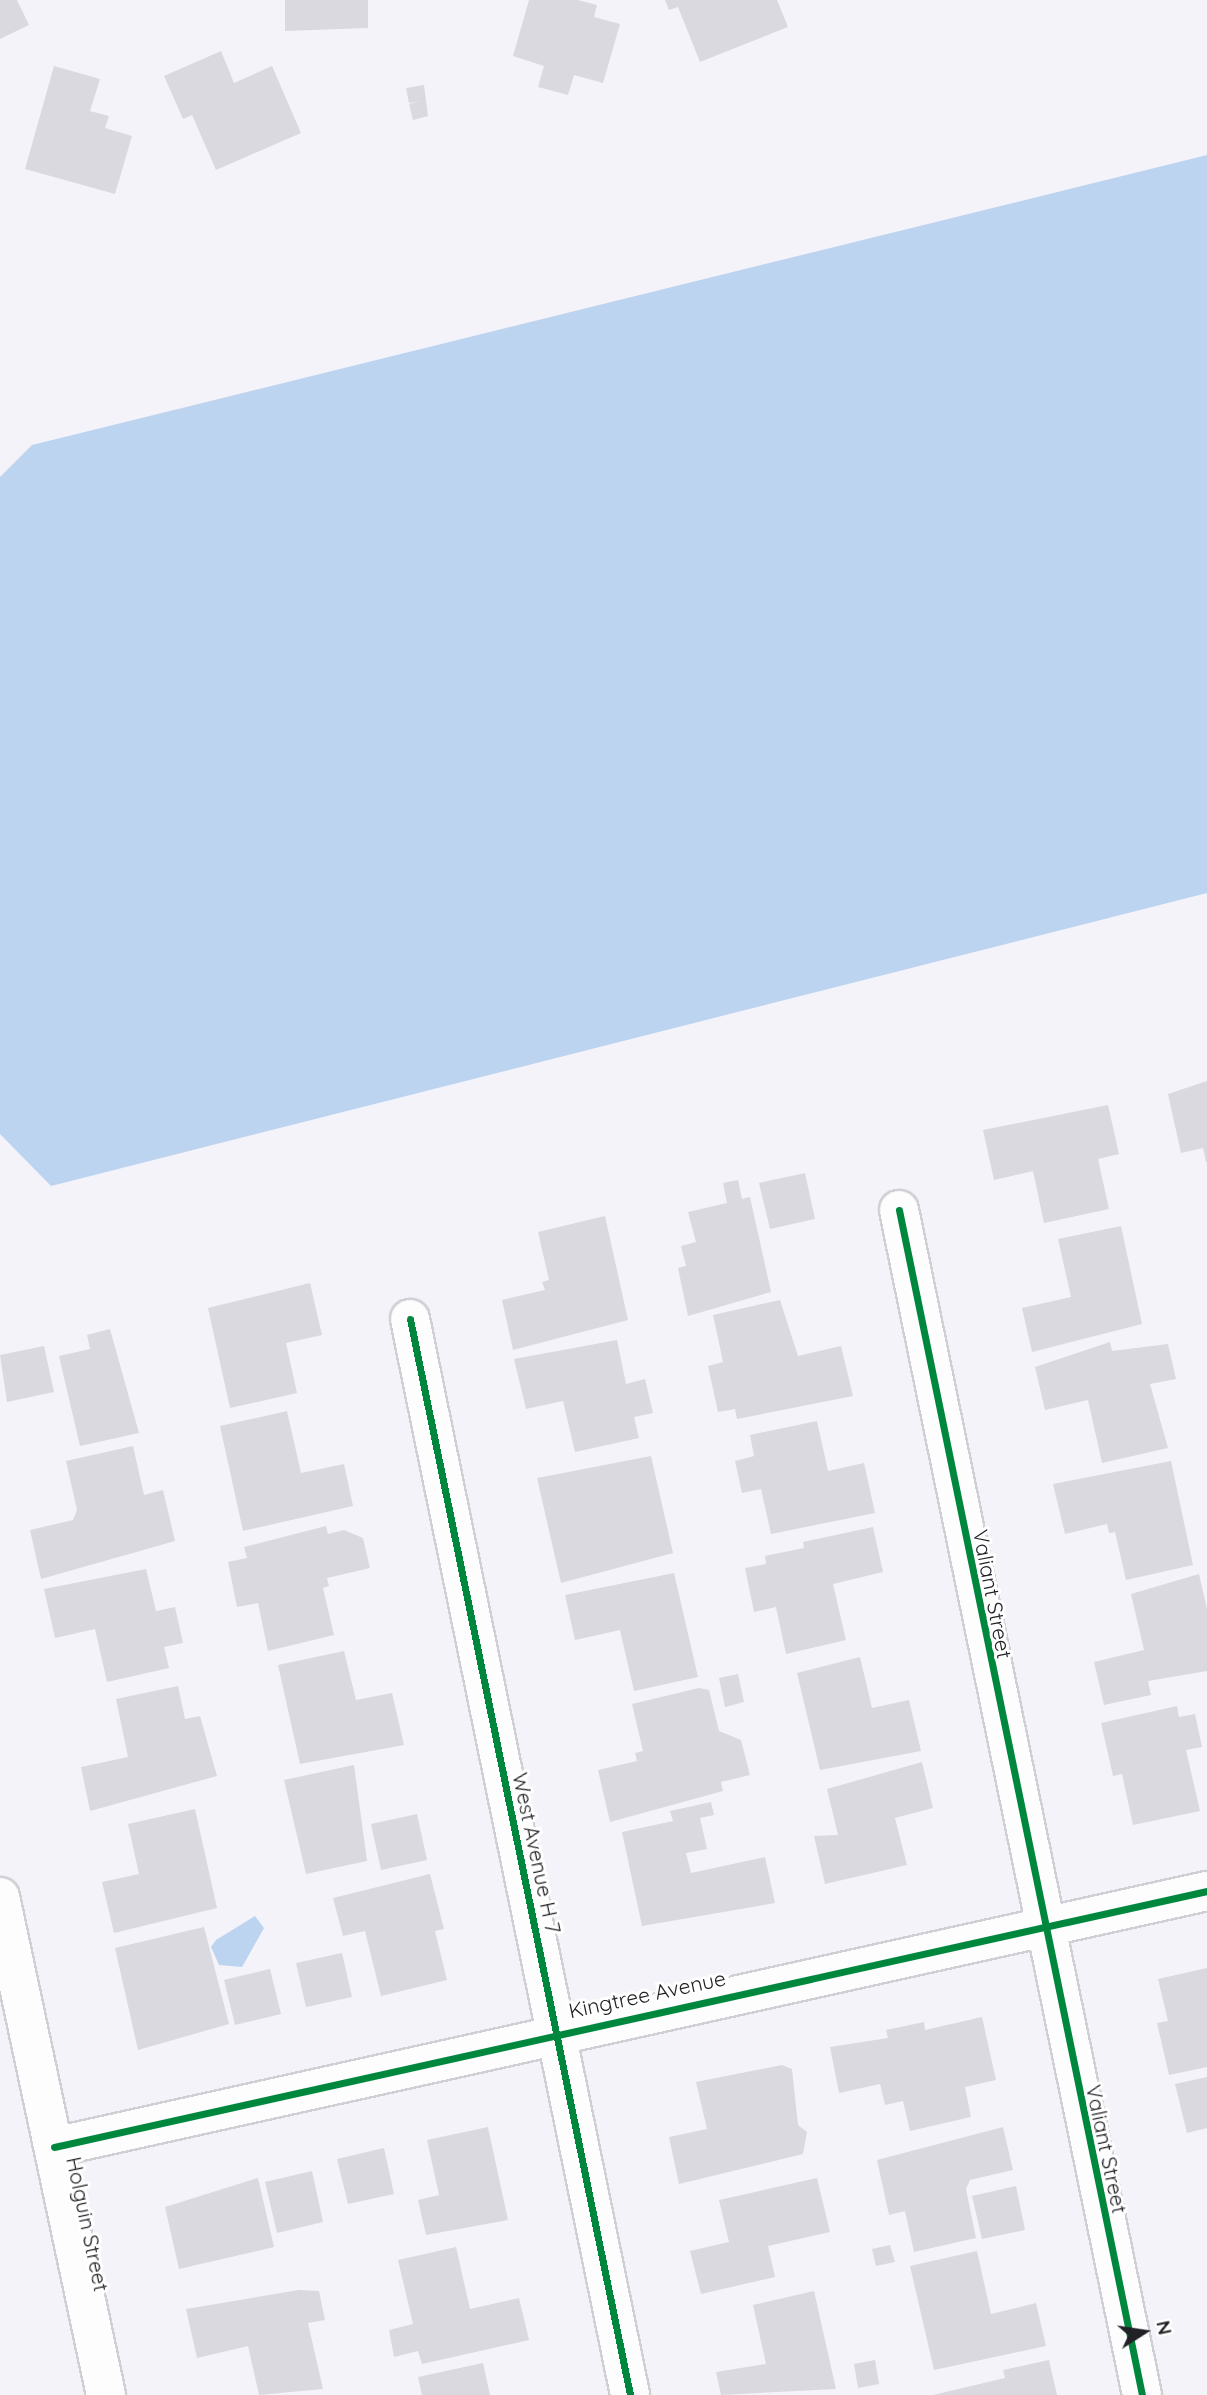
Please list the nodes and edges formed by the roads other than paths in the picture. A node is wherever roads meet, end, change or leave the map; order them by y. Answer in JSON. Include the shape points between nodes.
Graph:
{"nodes":[{"id":1,"x":899,"y":1210,"type":"dead end"},
{"id":2,"x":410,"y":1318,"type":"dead end"},
{"id":3,"x":1207,"y":1891,"type":"edge"},
{"id":4,"x":0,"y":1897,"type":"edge"},
{"id":5,"x":1042,"y":1928,"type":"junction"},
{"id":6,"x":556,"y":2031,"type":"junction"},
{"id":7,"x":54,"y":2147,"type":"junction"},
{"id":8,"x":106,"y":2395,"type":"edge"},
{"id":9,"x":630,"y":2395,"type":"edge"},
{"id":10,"x":1142,"y":2395,"type":"edge"}],
"edges":[{"from":1,"to":5,"type":"street","name":"Valiant Street"},
{"from":2,"to":6,"type":"street","name":"West Avenue H 7"},
{"from":3,"to":5,"type":"street","name":"Kingtree Avenue"},
{"from":4,"to":7,"type":"street","name":"Holguin Street"},
{"from":5,"to":6,"type":"street","name":"Kingtree Avenue"},
{"from":5,"to":10,"type":"street","name":"Valiant Street"},
{"from":6,"to":7,"type":"street","name":"Kingtree Avenue"},
{"from":6,"to":9,"type":"street","name":"West Avenue H 7"},
{"from":7,"to":8,"type":"street","name":"Holguin Street"}]}
